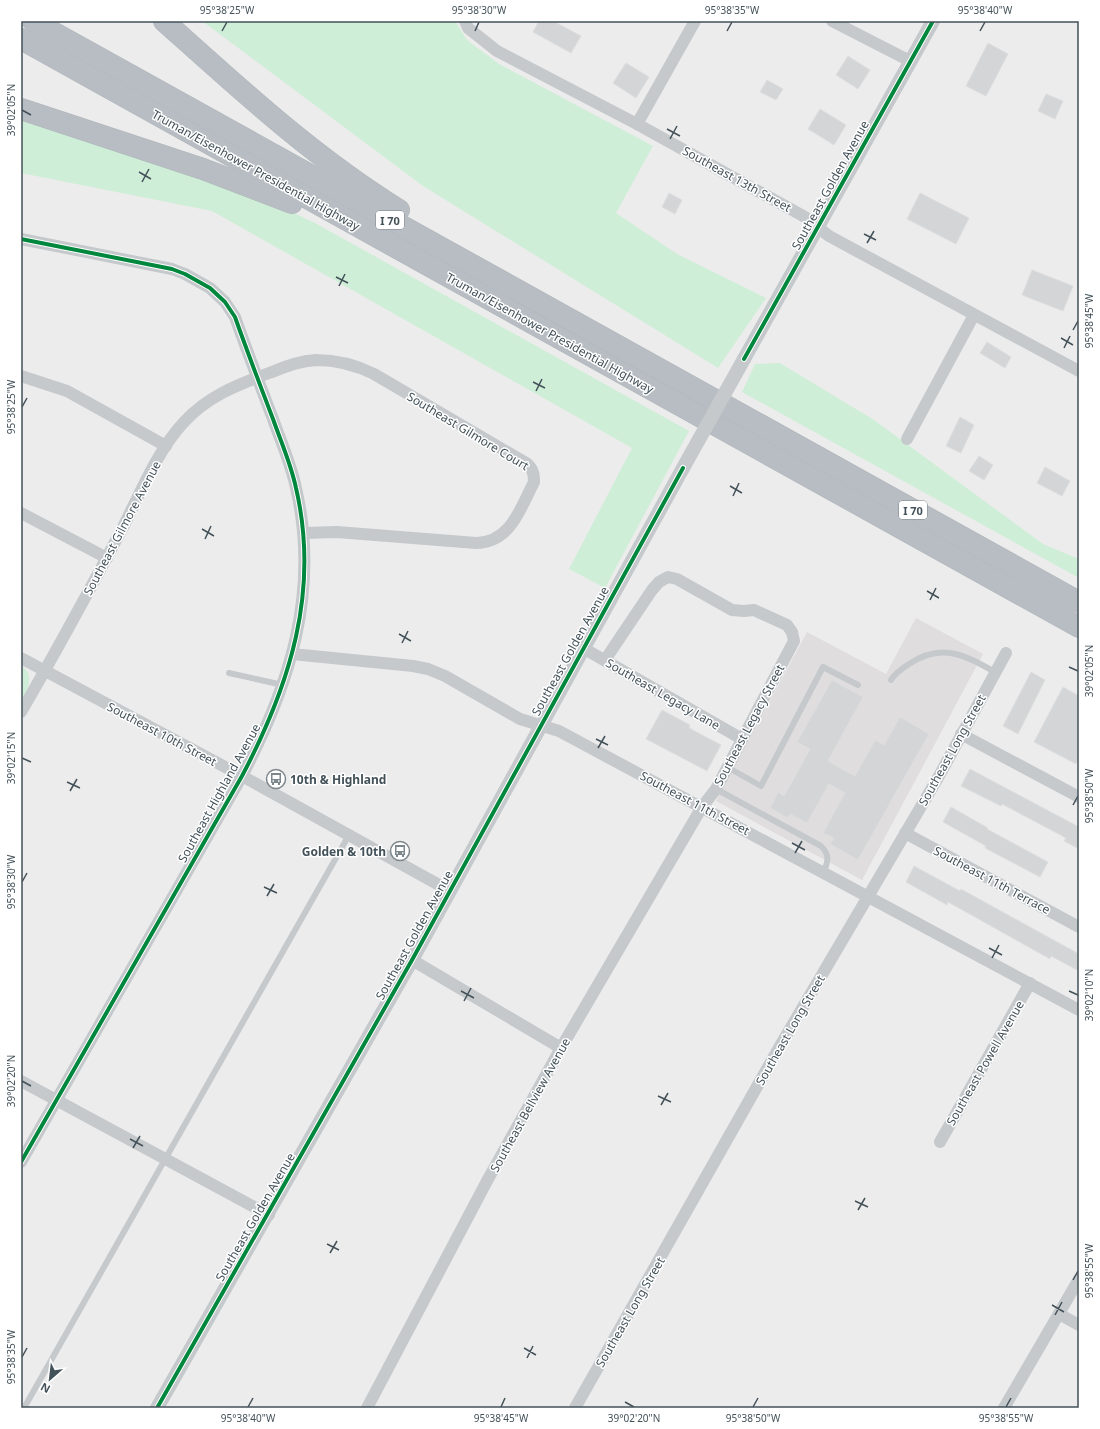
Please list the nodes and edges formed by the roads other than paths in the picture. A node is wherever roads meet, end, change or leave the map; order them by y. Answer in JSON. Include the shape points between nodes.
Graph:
{"nodes":[{"id":1,"x":33,"y":21,"type":"edge"},
{"id":2,"x":164,"y":21,"type":"edge"},
{"id":3,"x":465,"y":21,"type":"edge"},
{"id":4,"x":695,"y":21,"type":"edge"},
{"id":5,"x":832,"y":21,"type":"edge"},
{"id":6,"x":932,"y":21,"type":"edge"},
{"id":7,"x":21,"y":39,"type":"edge"},
{"id":8,"x":910,"y":61,"type":"junction"},
{"id":9,"x":21,"y":109,"type":"edge"},
{"id":10,"x":637,"y":124,"type":"junction"},
{"id":11,"x":818,"y":227,"type":"junction"},
{"id":12,"x":21,"y":239,"type":"edge"},
{"id":13,"x":424,"y":263,"type":"junction"},
{"id":14,"x":556,"y":312,"type":"junction"},
{"id":15,"x":974,"y":315,"type":"junction"},
{"id":16,"x":1079,"y":371,"type":"edge"},
{"id":17,"x":21,"y":376,"type":"edge"},
{"id":18,"x":257,"y":377,"type":"junction"},
{"id":19,"x":907,"y":439,"type":"dead end"},
{"id":20,"x":166,"y":446,"type":"junction"},
{"id":21,"x":21,"y":513,"type":"edge"},
{"id":22,"x":304,"y":533,"type":"junction"},
{"id":23,"x":107,"y":558,"type":"junction"},
{"id":24,"x":989,"y":577,"type":"junction"},
{"id":25,"x":1079,"y":602,"type":"edge"},
{"id":26,"x":1079,"y":627,"type":"edge"},
{"id":27,"x":1079,"y":640,"type":"edge"},
{"id":28,"x":583,"y":648,"type":"junction"},
{"id":29,"x":1006,"y":653,"type":"dead end"},
{"id":30,"x":292,"y":654,"type":"junction"},
{"id":31,"x":21,"y":658,"type":"edge"},
{"id":32,"x":605,"y":660,"type":"junction"},
{"id":33,"x":45,"y":671,"type":"junction"},
{"id":34,"x":996,"y":672,"type":"junction"},
{"id":35,"x":229,"y":673,"type":"dead end"},
{"id":36,"x":891,"y":680,"type":"dead end"},
{"id":37,"x":284,"y":685,"type":"junction"},
{"id":38,"x":858,"y":685,"type":"dead end"},
{"id":39,"x":21,"y":712,"type":"edge"},
{"id":40,"x":541,"y":725,"type":"junction"},
{"id":41,"x":962,"y":734,"type":"junction"},
{"id":42,"x":742,"y":740,"type":"junction"},
{"id":43,"x":727,"y":767,"type":"junction"},
{"id":44,"x":242,"y":776,"type":"junction"},
{"id":45,"x":716,"y":789,"type":"junction"},
{"id":46,"x":1079,"y":797,"type":"edge"},
{"id":47,"x":702,"y":807,"type":"junction"},
{"id":48,"x":905,"y":833,"type":"junction"},
{"id":49,"x":348,"y":835,"type":"junction"},
{"id":50,"x":824,"y":872,"type":"junction"},
{"id":51,"x":450,"y":891,"type":"junction"},
{"id":52,"x":870,"y":896,"type":"junction"},
{"id":53,"x":1079,"y":927,"type":"edge"},
{"id":54,"x":412,"y":960,"type":"junction"},
{"id":55,"x":1030,"y":983,"type":"junction"},
{"id":56,"x":1079,"y":1010,"type":"edge"},
{"id":57,"x":561,"y":1048,"type":"junction"},
{"id":58,"x":21,"y":1081,"type":"edge"},
{"id":59,"x":56,"y":1100,"type":"junction"},
{"id":60,"x":940,"y":1142,"type":"dead end"},
{"id":61,"x":165,"y":1158,"type":"junction"},
{"id":62,"x":21,"y":1162,"type":"edge"},
{"id":63,"x":269,"y":1215,"type":"junction"},
{"id":64,"x":1079,"y":1279,"type":"edge"},
{"id":65,"x":1059,"y":1314,"type":"junction"},
{"id":66,"x":1079,"y":1324,"type":"edge"},
{"id":67,"x":24,"y":1408,"type":"edge"},
{"id":68,"x":157,"y":1408,"type":"edge"},
{"id":69,"x":367,"y":1408,"type":"edge"},
{"id":70,"x":576,"y":1408,"type":"edge"},
{"id":71,"x":1004,"y":1408,"type":"edge"}],
"edges":[{"from":1,"to":14,"type":"highway","name":"Truman/Eisenhower Presidential Highway","number":"I 70"},
{"from":2,"to":14,"type":"highway","via":[[277,122],[328,162],[380,198],[471,252]]},
{"from":3,"to":10,"type":"street","name":"Southeast 13th Street","via":[[468,28],[497,51]]},
{"from":4,"to":10,"type":"street"},
{"from":5,"to":8,"type":"street"},
{"from":6,"to":8,"type":"street","name":"Southeast Golden Avenue"},
{"from":7,"to":13,"type":"highway","name":"Truman/Eisenhower Presidential Highway","number":"I 70"},
{"from":8,"to":11,"type":"street","name":"Southeast Golden Avenue"},
{"from":9,"to":13,"type":"highway","via":[[254,187],[344,230]]},
{"from":10,"to":11,"type":"street","name":"Southeast 13th Street","via":[[805,217]]},
{"from":11,"to":15,"type":"street","name":"Southeast 13th Street","via":[[829,236]]},
{"from":11,"to":28,"type":"street","name":"Southeast Golden Avenue","bridge":true},
{"from":12,"to":18,"type":"street","name":"Southeast Highland Avenue","via":[[172,269],[198,280],[220,297],[232,311]]},
{"from":13,"to":24,"type":"highway","name":"Truman/Eisenhower Presidential Highway","number":"I 70"},
{"from":14,"to":25,"type":"highway","name":"Truman/Eisenhower Presidential Highway","number":"I 70"},
{"from":15,"to":16,"type":"street","name":"Southeast 13th Street"},
{"from":15,"to":19,"type":"street"},
{"from":17,"to":20,"type":"street","via":[[67,391]]},
{"from":18,"to":20,"type":"street","name":"Southeast Gilmore Avenue","via":[[218,394],[202,405],[185,421]]},
{"from":18,"to":22,"type":"street","name":"Southeast Highland Avenue","via":[[289,462]]},
{"from":18,"to":22,"type":"street","name":"Southeast Gilmore Court","via":[[295,363],[314,360],[356,366],[526,463],[533,470],[534,482],[512,526],[502,536],[488,542],[337,532]]},
{"from":20,"to":23,"type":"street","name":"Southeast Gilmore Avenue"},
{"from":21,"to":23,"type":"street"},
{"from":22,"to":30,"type":"street","name":"Southeast Highland Avenue","via":[[305,575]]},
{"from":23,"to":33,"type":"street","name":"Southeast Gilmore Avenue"},
{"from":24,"to":26,"type":"highway","name":"Truman/Eisenhower Presidential Highway","number":"I 70"},
{"from":24,"to":27,"type":"highway"},
{"from":28,"to":32,"type":"street","name":"Southeast Legacy Lane"},
{"from":28,"to":40,"type":"street","name":"Southeast Golden Avenue"},
{"from":29,"to":34,"type":"street","name":"Southeast Long Street"},
{"from":30,"to":37,"type":"street","name":"Southeast Highland Avenue"},
{"from":30,"to":40,"type":"street","name":"Southeast 11th Street","via":[[428,669],[520,719]]},
{"from":31,"to":33,"type":"street","name":"Southeast 10th Street"},
{"from":32,"to":42,"type":"street","name":"Southeast Legacy Lane"},
{"from":32,"to":42,"type":"street","name":"Southeast Legacy Street","via":[[652,590],[668,577],[732,610],[754,610],[787,625],[794,641]]},
{"from":33,"to":39,"type":"street","name":"Southeast Gilmore Avenue"},
{"from":33,"to":44,"type":"street","name":"Southeast 10th Street"},
{"from":34,"to":36,"type":"lane","via":[[958,653],[942,653],[923,655]]},
{"from":34,"to":41,"type":"street","name":"Southeast Long Street"},
{"from":35,"to":37,"type":"lane"},
{"from":37,"to":44,"type":"street","name":"Southeast Highland Avenue","via":[[272,716]]},
{"from":38,"to":43,"type":"lane","via":[[823,667],[761,786]]},
{"from":40,"to":47,"type":"street","name":"Southeast 11th Street","via":[[559,730]]},
{"from":40,"to":51,"type":"street","name":"Southeast Golden Avenue"},
{"from":41,"to":46,"type":"street"},
{"from":41,"to":48,"type":"street","name":"Southeast Long Street"},
{"from":42,"to":43,"type":"street","name":"Southeast Legacy Street"},
{"from":43,"to":45,"type":"street","name":"Southeast Legacy Street"},
{"from":44,"to":49,"type":"street","name":"Southeast 10th Street"},
{"from":44,"to":59,"type":"street","name":"Southeast Highland Avenue"},
{"from":45,"to":47,"type":"street","name":"Southeast Legacy Street"},
{"from":45,"to":50,"type":"lane","via":[[821,846],[829,859]]},
{"from":47,"to":50,"type":"street","name":"Southeast 11th Street"},
{"from":47,"to":57,"type":"street","name":"Southeast Bellview Avenue"},
{"from":48,"to":52,"type":"street","name":"Southeast Long Street"},
{"from":48,"to":53,"type":"street","name":"Southeast 11th Terrace"},
{"from":49,"to":51,"type":"street","name":"Southeast 10th Street"},
{"from":49,"to":61,"type":"lane"},
{"from":50,"to":52,"type":"street","name":"Southeast 11th Street"},
{"from":51,"to":54,"type":"street","name":"Southeast Golden Avenue"},
{"from":52,"to":55,"type":"street","name":"Southeast 11th Street"},
{"from":52,"to":70,"type":"street","name":"Southeast Long Street","via":[[780,1046]]},
{"from":54,"to":57,"type":"street"},
{"from":54,"to":63,"type":"street","name":"Southeast Golden Avenue"},
{"from":55,"to":56,"type":"street","name":"Southeast 11th Street"},
{"from":55,"to":60,"type":"street","name":"Southeast Powell Avenue"},
{"from":57,"to":69,"type":"street","name":"Southeast Bellview Avenue","via":[[487,1181]]},
{"from":58,"to":59,"type":"street"},
{"from":59,"to":61,"type":"street"},
{"from":59,"to":62,"type":"street","name":"Southeast Highland Avenue"},
{"from":61,"to":63,"type":"street"},
{"from":61,"to":67,"type":"lane"},
{"from":63,"to":68,"type":"street","name":"Southeast Golden Avenue"},
{"from":64,"to":65,"type":"street"},
{"from":65,"to":66,"type":"street"},
{"from":65,"to":71,"type":"street"}]}
